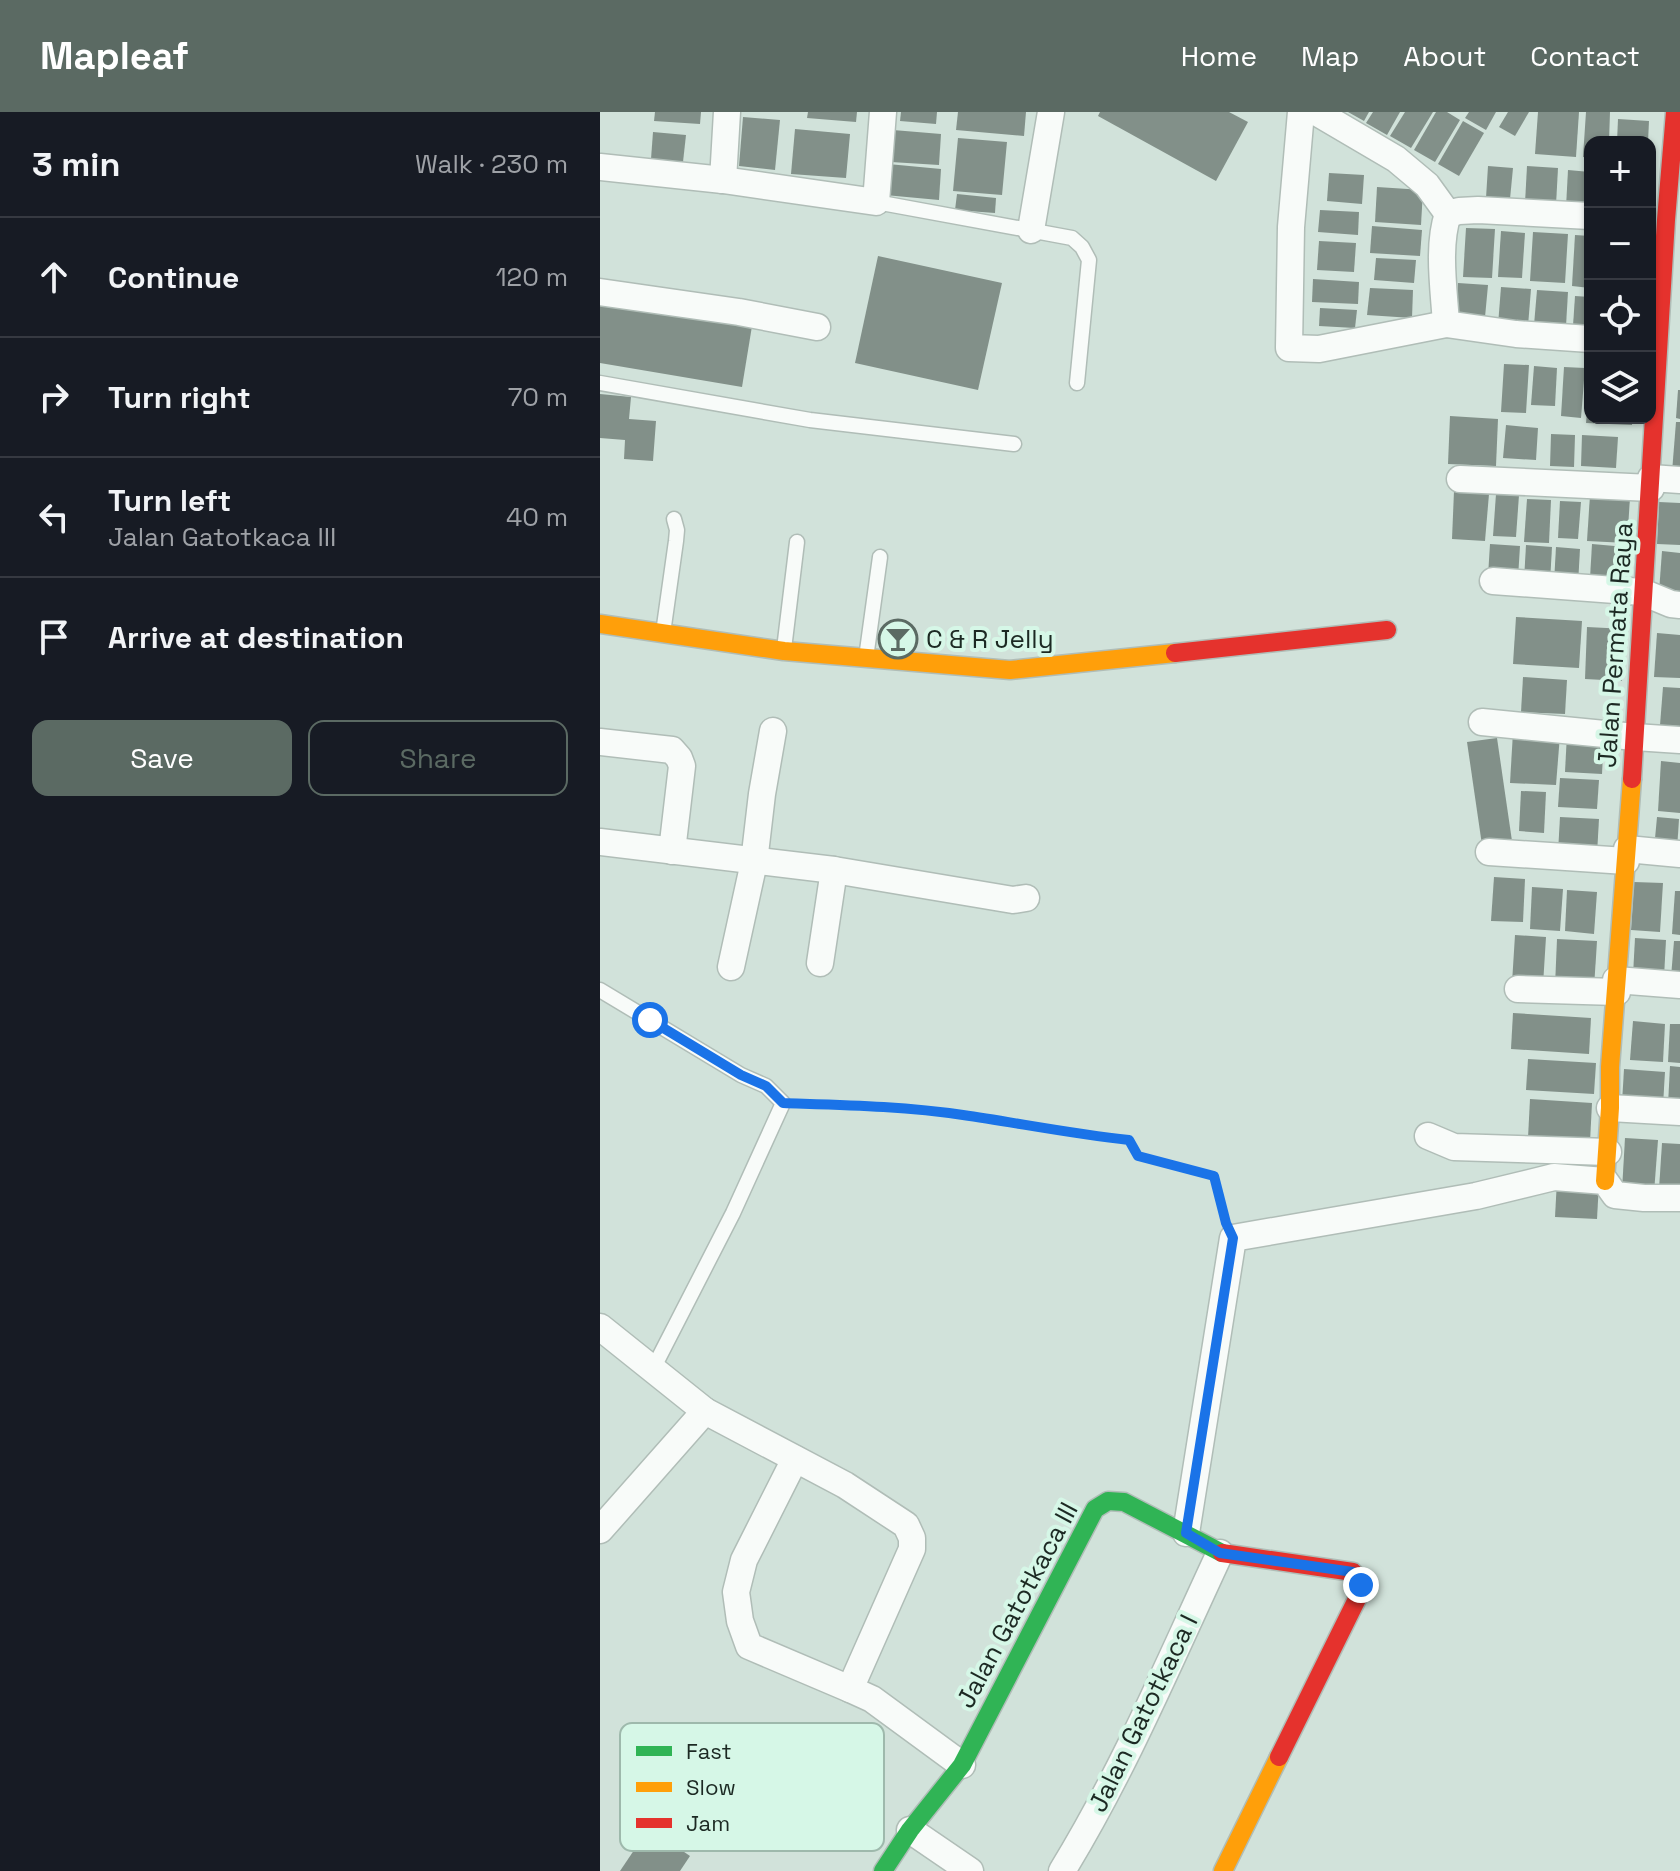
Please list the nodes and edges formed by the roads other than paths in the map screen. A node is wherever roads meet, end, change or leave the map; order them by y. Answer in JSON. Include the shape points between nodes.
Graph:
{"nodes":[{"id":1,"x":727,"y":112,"type":"edge"},
{"id":2,"x":883,"y":112,"type":"edge"},
{"id":3,"x":1051,"y":112,"type":"edge"},
{"id":4,"x":1301,"y":112,"type":"edge"},
{"id":5,"x":1316,"y":112,"type":"edge"},
{"id":6,"x":1675,"y":112,"type":"edge"},
{"id":7,"x":600,"y":167,"type":"edge"},
{"id":8,"x":723,"y":180,"type":"junction"},
{"id":9,"x":876,"y":202,"type":"junction"},
{"id":10,"x":1448,"y":214,"type":"junction"},
{"id":11,"x":1584,"y":216,"type":"edge"},
{"id":12,"x":1665,"y":220,"type":"edge"},
{"id":13,"x":1031,"y":230,"type":"junction"},
{"id":14,"x":600,"y":292,"type":"edge"},
{"id":15,"x":1446,"y":324,"type":"junction"},
{"id":16,"x":817,"y":327,"type":"dead end"},
{"id":17,"x":1584,"y":339,"type":"edge"},
{"id":18,"x":1663,"y":345,"type":"edge"},
{"id":19,"x":600,"y":383,"type":"edge"},
{"id":20,"x":1077,"y":383,"type":"dead end"},
{"id":21,"x":1014,"y":444,"type":"dead end"},
{"id":22,"x":1460,"y":479,"type":"dead end"},
{"id":23,"x":1680,"y":480,"type":"edge"},
{"id":24,"x":1651,"y":483,"type":"junction"},
{"id":25,"x":674,"y":519,"type":"dead end"},
{"id":26,"x":797,"y":542,"type":"dead end"},
{"id":27,"x":880,"y":557,"type":"dead end"},
{"id":28,"x":1493,"y":581,"type":"dead end"},
{"id":29,"x":1642,"y":592,"type":"junction"},
{"id":30,"x":1680,"y":605,"type":"edge"},
{"id":31,"x":600,"y":624,"type":"edge"},
{"id":32,"x":1387,"y":630,"type":"dead end"},
{"id":33,"x":663,"y":633,"type":"junction"},
{"id":34,"x":784,"y":651,"type":"junction"},
{"id":35,"x":866,"y":658,"type":"junction"},
{"id":36,"x":1482,"y":722,"type":"dead end"},
{"id":37,"x":773,"y":731,"type":"dead end"},
{"id":38,"x":1635,"y":737,"type":"junction"},
{"id":39,"x":1680,"y":740,"type":"edge"},
{"id":40,"x":600,"y":742,"type":"edge"},
{"id":41,"x":600,"y":842,"type":"edge"},
{"id":42,"x":672,"y":851,"type":"junction"},
{"id":43,"x":1489,"y":852,"type":"dead end"},
{"id":44,"x":1680,"y":854,"type":"edge"},
{"id":45,"x":1626,"y":855,"type":"junction"},
{"id":46,"x":754,"y":862,"type":"junction"},
{"id":47,"x":834,"y":870,"type":"junction"},
{"id":48,"x":1026,"y":898,"type":"dead end"},
{"id":49,"x":820,"y":963,"type":"dead end"},
{"id":50,"x":731,"y":967,"type":"dead end"},
{"id":51,"x":1680,"y":985,"type":"edge"},
{"id":52,"x":1617,"y":986,"type":"junction"},
{"id":53,"x":1518,"y":989,"type":"dead end"},
{"id":54,"x":600,"y":990,"type":"edge"},
{"id":55,"x":1610,"y":1108,"type":"junction"},
{"id":56,"x":1680,"y":1112,"type":"edge"},
{"id":57,"x":1428,"y":1136,"type":"dead end"},
{"id":58,"x":1608,"y":1152,"type":"junction"},
{"id":59,"x":1605,"y":1181,"type":"junction"},
{"id":60,"x":1680,"y":1198,"type":"edge"},
{"id":61,"x":600,"y":1327,"type":"edge"},
{"id":62,"x":653,"y":1369,"type":"junction"},
{"id":63,"x":705,"y":1411,"type":"junction"},
{"id":64,"x":795,"y":1459,"type":"junction"},
{"id":65,"x":603,"y":1523,"type":"edge"},
{"id":66,"x":1186,"y":1533,"type":"junction"},
{"id":67,"x":1220,"y":1553,"type":"junction"},
{"id":68,"x":850,"y":1689,"type":"junction"},
{"id":69,"x":962,"y":1765,"type":"junction"},
{"id":70,"x":910,"y":1830,"type":"junction"},
{"id":71,"x":883,"y":1871,"type":"edge"},
{"id":72,"x":970,"y":1871,"type":"edge"},
{"id":73,"x":1062,"y":1871,"type":"edge"},
{"id":74,"x":1223,"y":1871,"type":"edge"}],
"edges":[{"from":1,"to":8,"type":"street"},
{"from":2,"to":9,"type":"street"},
{"from":3,"to":13,"type":"street"},
{"from":4,"to":15,"type":"street","via":[[1291,227],[1289,348],[1319,349]]},
{"from":5,"to":10,"type":"street","via":[[1396,159],[1427,185]]},
{"from":6,"to":12,"type":"street","name":"Jalan Permata Raya"},
{"from":7,"to":8,"type":"street"},
{"from":8,"to":9,"type":"street"},
{"from":9,"to":13,"type":"lane"},
{"from":10,"to":11,"type":"street","via":[[1478,210]]},
{"from":10,"to":15,"type":"street","via":[[1443,226]]},
{"from":12,"to":18,"type":"street","name":"Jalan Permata Raya"},
{"from":13,"to":20,"type":"lane","via":[[1072,238],[1089,260]]},
{"from":14,"to":16,"type":"street"},
{"from":15,"to":17,"type":"street"},
{"from":18,"to":24,"type":"street","name":"Jalan Permata Raya"},
{"from":19,"to":21,"type":"lane","via":[[810,420]]},
{"from":22,"to":24,"type":"street"},
{"from":23,"to":24,"type":"street"},
{"from":24,"to":29,"type":"street","name":"Jalan Permata Raya"},
{"from":25,"to":33,"type":"lane","via":[[676,541]]},
{"from":26,"to":34,"type":"lane"},
{"from":27,"to":35,"type":"lane"},
{"from":28,"to":29,"type":"street"},
{"from":29,"to":30,"type":"street"},
{"from":29,"to":38,"type":"street","name":"Jalan Permata Raya"},
{"from":31,"to":33,"type":"street"},
{"from":32,"to":35,"type":"street","via":[[1010,670]]},
{"from":33,"to":34,"type":"street"},
{"from":34,"to":35,"type":"street"},
{"from":36,"to":38,"type":"street"},
{"from":37,"to":46,"type":"street"},
{"from":38,"to":39,"type":"street"},
{"from":38,"to":45,"type":"street","name":"Jalan Permata Raya"},
{"from":40,"to":42,"type":"street","via":[[672,750],[679,758]]},
{"from":41,"to":42,"type":"street"},
{"from":42,"to":46,"type":"street"},
{"from":43,"to":45,"type":"street"},
{"from":44,"to":45,"type":"street"},
{"from":45,"to":52,"type":"street","name":"Jalan Permata Raya"},
{"from":46,"to":47,"type":"street"},
{"from":46,"to":50,"type":"street"},
{"from":47,"to":48,"type":"street"},
{"from":47,"to":49,"type":"street"},
{"from":51,"to":52,"type":"street"},
{"from":52,"to":53,"type":"street"},
{"from":52,"to":55,"type":"street","name":"Jalan Permata Raya"},
{"from":54,"to":62,"type":"lane","via":[[766,1086],[783,1103]]},
{"from":55,"to":56,"type":"street"},
{"from":55,"to":58,"type":"street","name":"Jalan Permata Raya"},
{"from":57,"to":58,"type":"street","via":[[1454,1147]]},
{"from":58,"to":59,"type":"street","name":"Jalan Permata Raya"},
{"from":59,"to":60,"type":"street","via":[[1615,1195]]},
{"from":59,"to":66,"type":"street","via":[[1554,1177],[1476,1196],[1233,1238]]},
{"from":61,"to":62,"type":"street"},
{"from":62,"to":63,"type":"street"},
{"from":63,"to":64,"type":"street"},
{"from":63,"to":65,"type":"street"},
{"from":64,"to":68,"type":"street","via":[[906,1525],[912,1538],[912,1549]]},
{"from":64,"to":68,"type":"street","via":[[744,1560],[736,1592],[740,1621],[749,1646]]},
{"from":66,"to":67,"type":"street","name":"Jalan Gatotkaca III"},
{"from":66,"to":69,"type":"street","name":"Jalan Gatotkaca III","via":[[1124,1502],[1103,1501],[1095,1509]]},
{"from":67,"to":73,"type":"street","name":"Jalan Gatotkaca I","via":[[1086,1832]]},
{"from":67,"to":74,"type":"street","name":"Jalan Gatotkaca III","via":[[1353,1572],[1361,1585]]},
{"from":68,"to":69,"type":"street","via":[[872,1699]]},
{"from":69,"to":70,"type":"street","name":"Jalan Gatotkaca III"},
{"from":70,"to":71,"type":"street","name":"Jalan Gatotkaca III"},
{"from":70,"to":72,"type":"street"}]}
